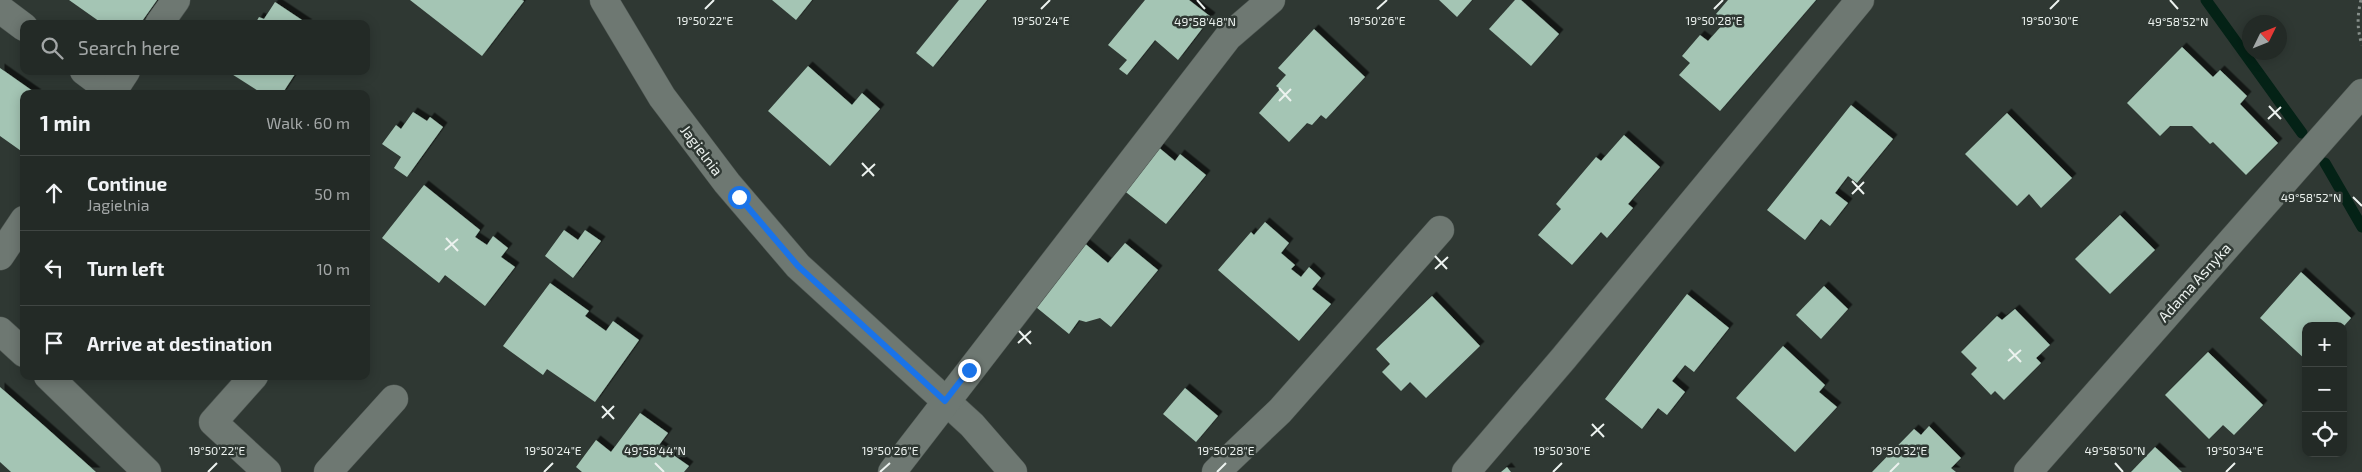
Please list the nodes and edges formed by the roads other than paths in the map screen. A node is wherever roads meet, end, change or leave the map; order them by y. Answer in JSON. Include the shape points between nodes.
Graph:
{"nodes":[{"id":1,"x":176,"y":0,"type":"edge"},
{"id":2,"x":604,"y":0,"type":"edge"},
{"id":3,"x":1271,"y":0,"type":"edge"},
{"id":4,"x":1860,"y":0,"type":"edge"},
{"id":5,"x":0,"y":9,"type":"edge"},
{"id":6,"x":162,"y":20,"type":"edge"},
{"id":7,"x":20,"y":24,"type":"edge"},
{"id":8,"x":93,"y":75,"type":"edge"},
{"id":9,"x":116,"y":86,"type":"edge"},
{"id":10,"x":2362,"y":93,"type":"edge"},
{"id":11,"x":20,"y":226,"type":"edge"},
{"id":12,"x":1440,"y":230,"type":"dead end"},
{"id":13,"x":0,"y":256,"type":"edge"},
{"id":14,"x":0,"y":330,"type":"edge"},
{"id":15,"x":20,"y":349,"type":"edge"},
{"id":16,"x":52,"y":380,"type":"edge"},
{"id":17,"x":250,"y":380,"type":"edge"},
{"id":18,"x":394,"y":399,"type":"dead end"},
{"id":19,"x":945,"y":401,"type":"junction"},
{"id":20,"x":147,"y":472,"type":"edge"},
{"id":21,"x":267,"y":472,"type":"edge"},
{"id":22,"x":328,"y":472,"type":"edge"},
{"id":23,"x":892,"y":472,"type":"edge"},
{"id":24,"x":1013,"y":472,"type":"edge"},
{"id":25,"x":1216,"y":472,"type":"edge"},
{"id":26,"x":1466,"y":472,"type":"edge"},
{"id":27,"x":2028,"y":472,"type":"edge"}],
"edges":[{"from":1,"to":6,"type":"street"},
{"from":2,"to":19,"type":"street","name":"Jagielnia","via":[[662,97],[739,197],[798,266]]},
{"from":3,"to":19,"type":"street","via":[[1228,37]]},
{"from":4,"to":26,"type":"street"},
{"from":5,"to":7,"type":"street"},
{"from":8,"to":9,"type":"street"},
{"from":10,"to":27,"type":"street","name":"Adama Asnyka"},
{"from":11,"to":13,"type":"street"},
{"from":12,"to":25,"type":"street","via":[[1280,411]]},
{"from":14,"to":15,"type":"street"},
{"from":16,"to":20,"type":"street"},
{"from":17,"to":21,"type":"street","via":[[213,422]]},
{"from":18,"to":22,"type":"street"},
{"from":19,"to":23,"type":"street"},
{"from":19,"to":24,"type":"street","name":"Jagielnia","via":[[972,425]]}]}
